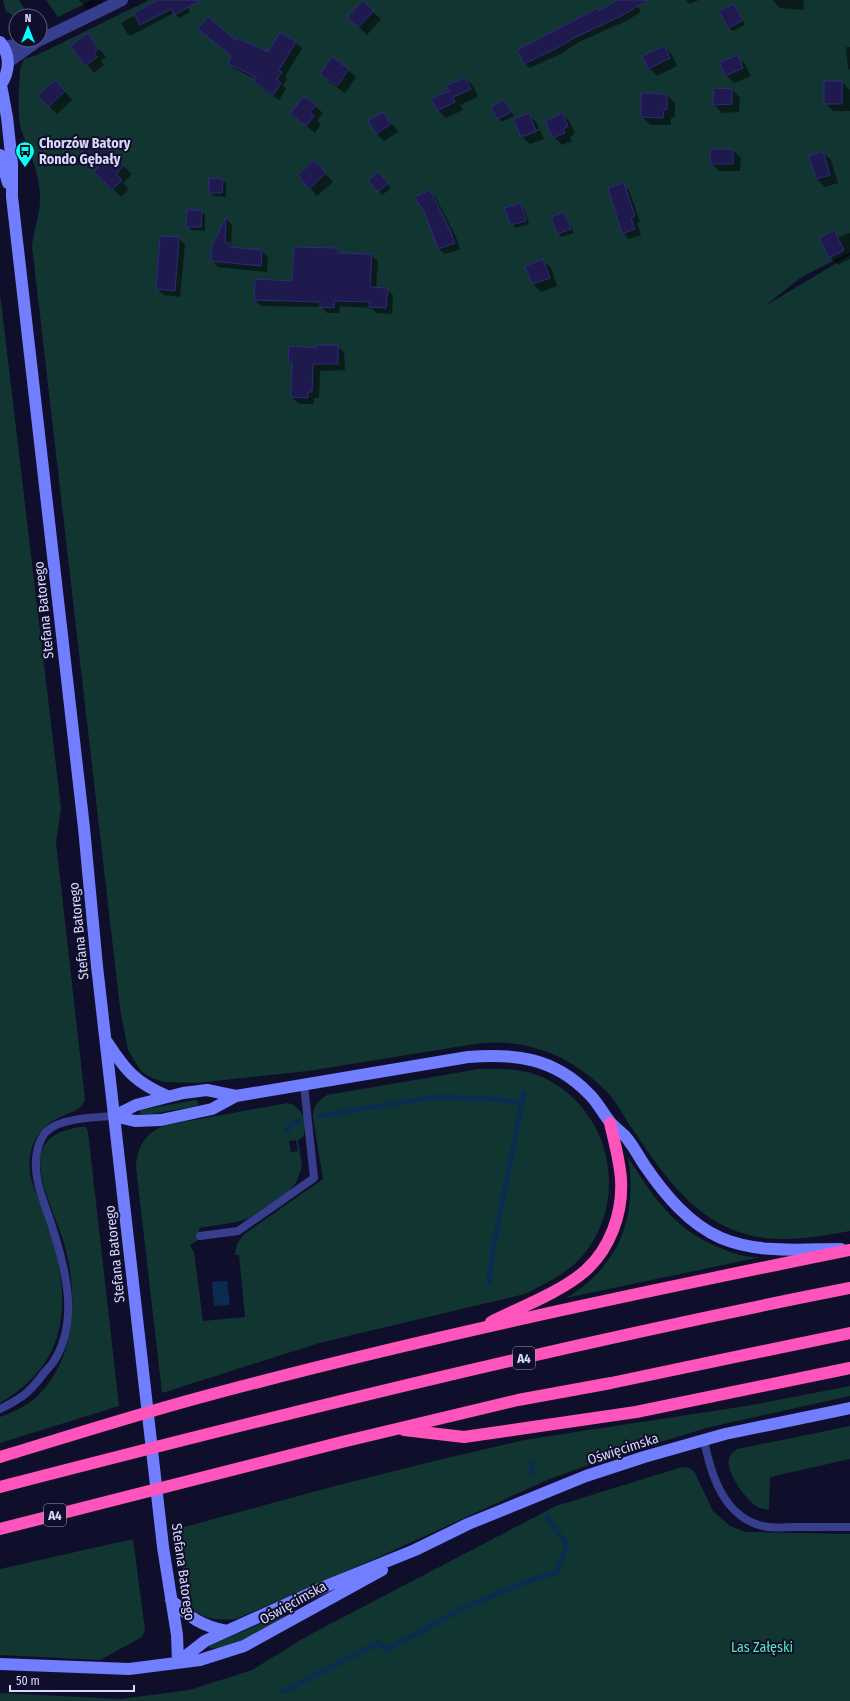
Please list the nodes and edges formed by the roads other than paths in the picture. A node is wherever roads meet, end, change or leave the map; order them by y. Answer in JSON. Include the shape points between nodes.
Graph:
{"nodes":[{"id":1,"x":122,"y":0,"type":"edge"},
{"id":2,"x":48,"y":36,"type":"edge"},
{"id":3,"x":2,"y":44,"type":"edge"},
{"id":4,"x":28,"y":48,"type":"edge"},
{"id":5,"x":8,"y":62,"type":"junction"},
{"id":6,"x":0,"y":85,"type":"edge"},
{"id":7,"x":0,"y":155,"type":"edge"},
{"id":8,"x":12,"y":197,"type":"junction"},
{"id":9,"x":106,"y":1041,"type":"junction"},
{"id":10,"x":304,"y":1085,"type":"junction"},
{"id":11,"x":167,"y":1096,"type":"junction"},
{"id":12,"x":236,"y":1096,"type":"junction"},
{"id":13,"x":114,"y":1116,"type":"junction"},
{"id":14,"x":610,"y":1123,"type":"junction"},
{"id":15,"x":200,"y":1236,"type":"dead end"},
{"id":16,"x":850,"y":1249,"type":"edge"},
{"id":17,"x":850,"y":1288,"type":"edge"},
{"id":18,"x":470,"y":1331,"type":"junction"},
{"id":19,"x":850,"y":1333,"type":"edge"},
{"id":20,"x":850,"y":1368,"type":"edge"},
{"id":21,"x":850,"y":1408,"type":"edge"},
{"id":22,"x":0,"y":1409,"type":"edge"},
{"id":23,"x":395,"y":1429,"type":"junction"},
{"id":24,"x":704,"y":1440,"type":"junction"},
{"id":25,"x":0,"y":1457,"type":"edge"},
{"id":26,"x":0,"y":1487,"type":"edge"},
{"id":27,"x":850,"y":1527,"type":"edge"},
{"id":28,"x":0,"y":1529,"type":"edge"},
{"id":29,"x":415,"y":1550,"type":"junction"},
{"id":30,"x":172,"y":1600,"type":"junction"},
{"id":31,"x":227,"y":1631,"type":"junction"},
{"id":32,"x":178,"y":1662,"type":"junction"},
{"id":33,"x":0,"y":1664,"type":"edge"}],
"edges":[{"from":1,"to":2,"type":"street"},
{"from":3,"to":5,"type":"street"},
{"from":4,"to":5,"type":"street"},
{"from":5,"to":6,"type":"street","via":[[5,78]]},
{"from":6,"to":8,"type":"street","name":"Stefana Batorego","via":[[7,117],[12,164]]},
{"from":7,"to":8,"type":"street","name":"Stefana Batorego"},
{"from":8,"to":9,"type":"street","name":"Stefana Batorego"},
{"from":9,"to":11,"type":"street","via":[[130,1074],[150,1089]]},
{"from":9,"to":13,"type":"street","name":"Stefana Batorego"},
{"from":10,"to":12,"type":"street"},
{"from":10,"to":14,"type":"street","via":[[468,1057],[516,1056],[545,1064],[576,1081],[594,1099]]},
{"from":10,"to":15,"type":"lane","via":[[314,1178],[238,1231]]},
{"from":11,"to":12,"type":"street","via":[[207,1090]]},
{"from":11,"to":13,"type":"street","via":[[127,1108]]},
{"from":12,"to":13,"type":"street","via":[[212,1109],[156,1121],[135,1121]]},
{"from":13,"to":22,"type":"lane","via":[[90,1117],[58,1124],[47,1131],[41,1140],[36,1154],[36,1179],[59,1246],[67,1286],[66,1330],[54,1361],[36,1384],[24,1395]]},
{"from":13,"to":30,"type":"street","name":"Stefana Batorego","via":[[163,1547]]},
{"from":14,"to":16,"type":"street","via":[[626,1137],[659,1187],[675,1204],[689,1218],[721,1238],[762,1248]]},
{"from":14,"to":18,"type":"highway","via":[[621,1180],[619,1210],[611,1236],[600,1254],[585,1271],[553,1292]]},
{"from":16,"to":18,"type":"highway"},
{"from":17,"to":26,"type":"highway","number":"A4","via":[[588,1343],[200,1435]]},
{"from":18,"to":25,"type":"highway","via":[[196,1398]]},
{"from":19,"to":23,"type":"highway","number":"A4","via":[[518,1400]]},
{"from":20,"to":23,"type":"highway","via":[[636,1412],[464,1436]]},
{"from":21,"to":24,"type":"street","name":"Oświęcimska"},
{"from":23,"to":28,"type":"highway","number":"A4"},
{"from":24,"to":27,"type":"lane","via":[[714,1480],[730,1506],[747,1520],[768,1527]]},
{"from":24,"to":29,"type":"street","name":"Oświęcimska","via":[[644,1457],[551,1490],[468,1524]]},
{"from":29,"to":31,"type":"street","name":"Oświęcimska","via":[[331,1584]]},
{"from":29,"to":32,"type":"street","name":"Oświęcimska","via":[[348,1590],[244,1646],[200,1660]]},
{"from":30,"to":31,"type":"street","via":[[198,1623]]},
{"from":30,"to":32,"type":"street","name":"Stefana Batorego"},
{"from":31,"to":32,"type":"street","name":"Oświęcimska","via":[[205,1641]]},
{"from":32,"to":33,"type":"street","name":"Oświęcimska","via":[[114,1669]]}]}
